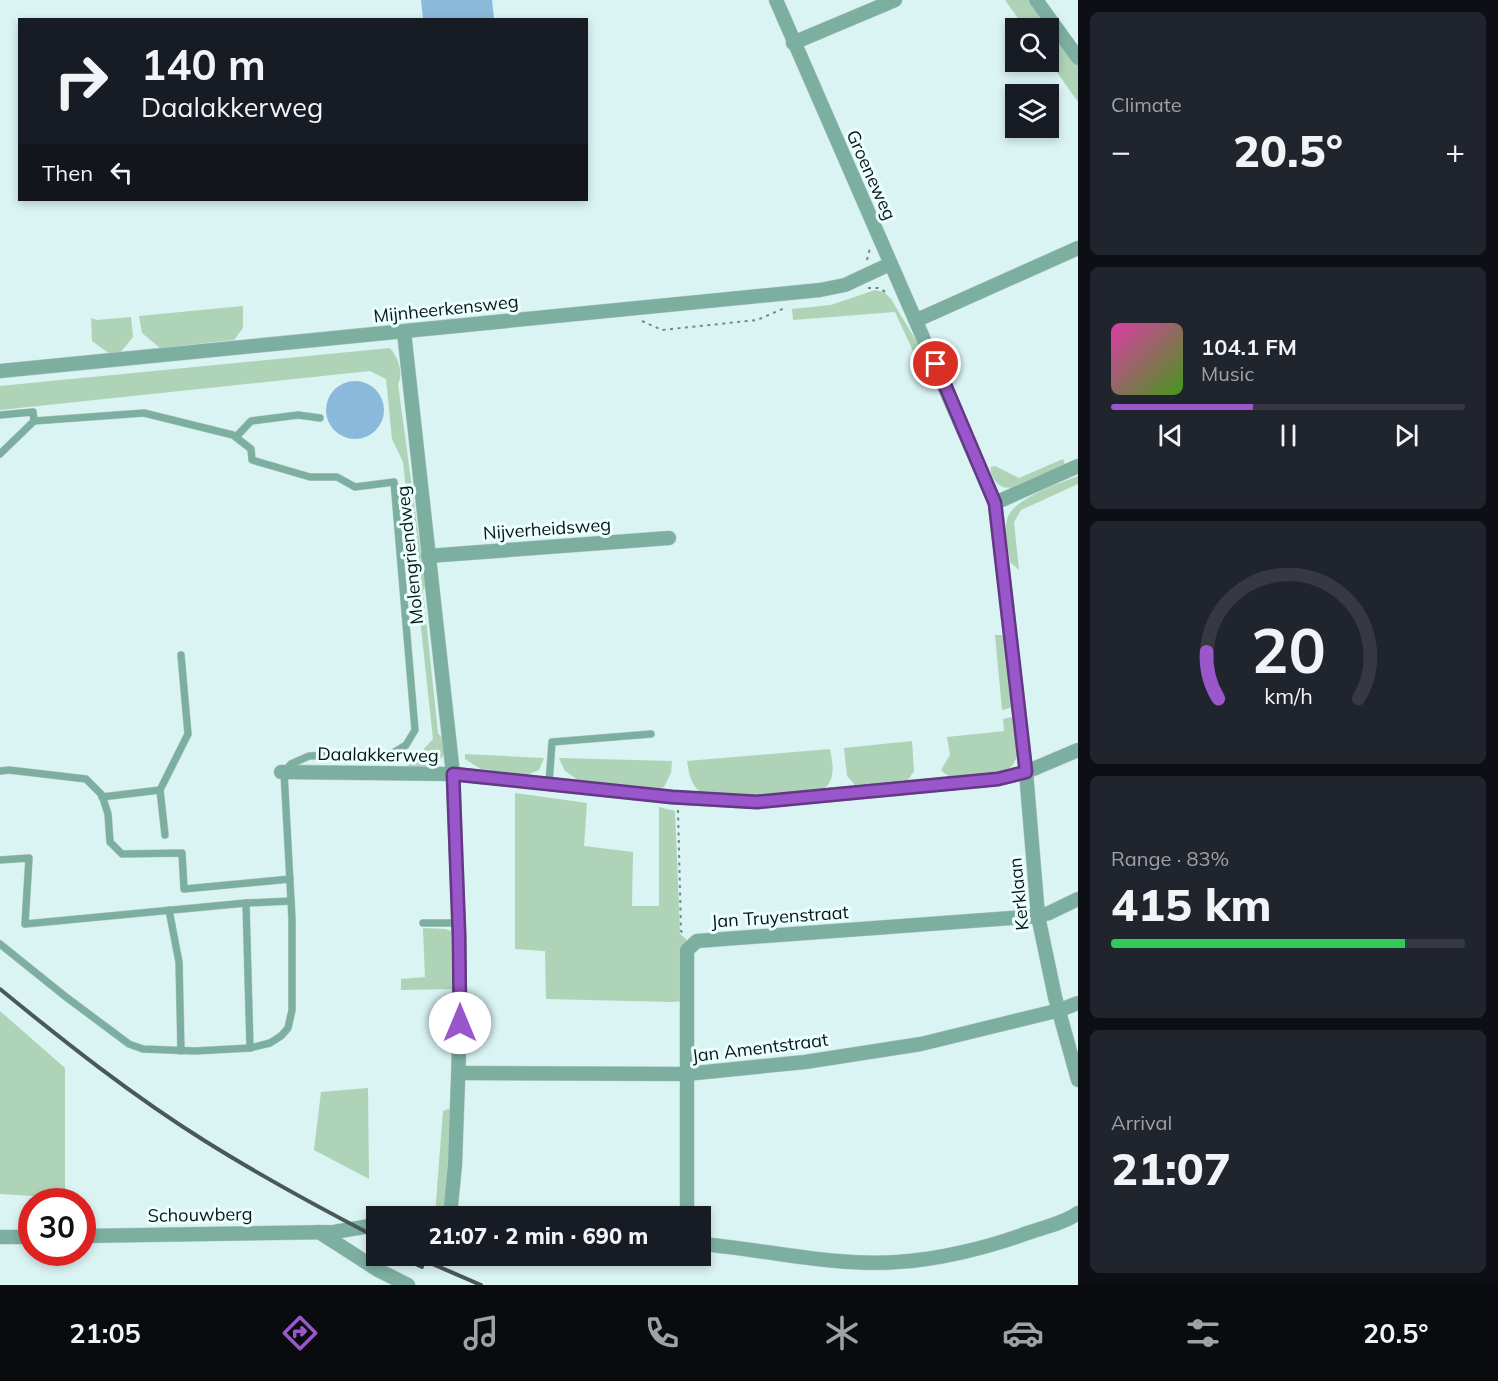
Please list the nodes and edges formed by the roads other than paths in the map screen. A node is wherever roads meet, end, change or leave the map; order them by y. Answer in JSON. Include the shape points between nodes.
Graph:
{"nodes":[{"id":1,"x":776,"y":0,"type":"edge"},
{"id":2,"x":895,"y":0,"type":"edge"},
{"id":3,"x":1036,"y":0,"type":"edge"},
{"id":4,"x":793,"y":43,"type":"junction"},
{"id":5,"x":1078,"y":58,"type":"edge"},
{"id":6,"x":1078,"y":248,"type":"edge"},
{"id":7,"x":890,"y":264,"type":"junction"},
{"id":8,"x":917,"y":320,"type":"junction"},
{"id":9,"x":404,"y":332,"type":"junction"},
{"id":10,"x":0,"y":371,"type":"edge"},
{"id":11,"x":0,"y":415,"type":"edge"},
{"id":12,"x":320,"y":418,"type":"dead end"},
{"id":13,"x":34,"y":421,"type":"junction"},
{"id":14,"x":236,"y":437,"type":"junction"},
{"id":15,"x":0,"y":454,"type":"edge"},
{"id":16,"x":1078,"y":466,"type":"edge"},
{"id":17,"x":995,"y":503,"type":"junction"},
{"id":18,"x":669,"y":537,"type":"dead end"},
{"id":19,"x":428,"y":556,"type":"junction"},
{"id":20,"x":181,"y":655,"type":"dead end"},
{"id":21,"x":651,"y":734,"type":"dead end"},
{"id":22,"x":1078,"y":750,"type":"edge"},
{"id":23,"x":0,"y":771,"type":"edge"},
{"id":24,"x":282,"y":772,"type":"junction"},
{"id":25,"x":1026,"y":772,"type":"junction"},
{"id":26,"x":453,"y":774,"type":"junction"},
{"id":27,"x":549,"y":784,"type":"junction"},
{"id":28,"x":160,"y":790,"type":"junction"},
{"id":29,"x":102,"y":797,"type":"junction"},
{"id":30,"x":165,"y":835,"type":"dead end"},
{"id":31,"x":0,"y":860,"type":"edge"},
{"id":32,"x":290,"y":879,"type":"junction"},
{"id":33,"x":1078,"y":899,"type":"edge"},
{"id":34,"x":291,"y":901,"type":"junction"},
{"id":35,"x":246,"y":903,"type":"junction"},
{"id":36,"x":169,"y":910,"type":"junction"},
{"id":37,"x":1038,"y":916,"type":"junction"},
{"id":38,"x":423,"y":923,"type":"dead end"},
{"id":39,"x":459,"y":923,"type":"junction"},
{"id":40,"x":0,"y":944,"type":"edge"},
{"id":41,"x":1078,"y":1004,"type":"edge"},
{"id":42,"x":1060,"y":1010,"type":"junction"},
{"id":43,"x":250,"y":1048,"type":"junction"},
{"id":44,"x":181,"y":1051,"type":"junction"},
{"id":45,"x":459,"y":1073,"type":"junction"},
{"id":46,"x":686,"y":1074,"type":"junction"},
{"id":47,"x":1078,"y":1080,"type":"edge"},
{"id":48,"x":451,"y":1206,"type":"edge"},
{"id":49,"x":687,"y":1206,"type":"edge"},
{"id":50,"x":1076,"y":1215,"type":"edge"},
{"id":51,"x":366,"y":1227,"type":"edge"},
{"id":52,"x":1078,"y":1230,"type":"edge"},
{"id":53,"x":319,"y":1232,"type":"junction"},
{"id":54,"x":96,"y":1236,"type":"edge"},
{"id":55,"x":18,"y":1237,"type":"edge"},
{"id":56,"x":0,"y":1238,"type":"edge"},
{"id":57,"x":711,"y":1245,"type":"edge"},
{"id":58,"x":408,"y":1285,"type":"edge"}],
"edges":[{"from":1,"to":4,"type":"street","name":"Groeneweg"},
{"from":2,"to":4,"type":"street"},
{"from":3,"to":5,"type":"street"},
{"from":4,"to":7,"type":"street","name":"Groeneweg"},
{"from":6,"to":8,"type":"street"},
{"from":7,"to":8,"type":"street","name":"Groeneweg"},
{"from":7,"to":9,"type":"street","name":"Mijnheerkensweg","via":[[845,285],[820,290]]},
{"from":8,"to":17,"type":"street","name":"Groeneweg"},
{"from":9,"to":10,"type":"street","name":"Mijnheerkensweg"},
{"from":9,"to":19,"type":"street","name":"Molengriendweg"},
{"from":11,"to":13,"type":"lane","via":[[33,412]]},
{"from":12,"to":14,"type":"lane","via":[[298,415],[251,421]]},
{"from":13,"to":14,"type":"lane","via":[[144,413]]},
{"from":13,"to":15,"type":"lane"},
{"from":14,"to":24,"type":"lane","via":[[251,449],[252,459],[310,477],[337,477],[356,487],[394,482],[415,730],[406,745],[393,753],[309,756]]},
{"from":16,"to":17,"type":"street"},
{"from":17,"to":25,"type":"street","name":"Groeneweg"},
{"from":18,"to":19,"type":"street","name":"Nijverheidsweg"},
{"from":19,"to":26,"type":"street","name":"Molengriendweg"},
{"from":20,"to":28,"type":"lane","via":[[188,734]]},
{"from":21,"to":27,"type":"lane","via":[[552,742]]},
{"from":22,"to":25,"type":"street","name":"Daalakkerweg"},
{"from":23,"to":29,"type":"lane","via":[[87,779]]},
{"from":24,"to":26,"type":"street","name":"Daalakkerweg"},
{"from":24,"to":32,"type":"lane"},
{"from":25,"to":27,"type":"street","name":"Daalakkerweg","via":[[998,779],[757,802]]},
{"from":25,"to":37,"type":"street","name":"Kerklaan"},
{"from":26,"to":27,"type":"street","name":"Daalakkerweg"},
{"from":26,"to":39,"type":"street","name":"Molengriendweg"},
{"from":28,"to":29,"type":"lane"},
{"from":28,"to":30,"type":"lane"},
{"from":29,"to":32,"type":"lane","via":[[110,842],[122,854],[182,853],[184,889]]},
{"from":31,"to":36,"type":"lane","via":[[29,858],[25,924]]},
{"from":32,"to":34,"type":"lane"},
{"from":33,"to":37,"type":"street","name":"Jan Truyenstraat"},
{"from":34,"to":35,"type":"lane"},
{"from":34,"to":43,"type":"lane","via":[[292,1010],[288,1028],[270,1044]]},
{"from":35,"to":36,"type":"lane"},
{"from":35,"to":43,"type":"lane"},
{"from":36,"to":44,"type":"lane","via":[[179,962]]},
{"from":37,"to":42,"type":"street","name":"Kerklaan"},
{"from":37,"to":46,"type":"street","name":"Jan Truyenstraat","via":[[697,941],[687,950]]},
{"from":38,"to":39,"type":"lane"},
{"from":39,"to":45,"type":"street","name":"Molengriendweg"},
{"from":40,"to":44,"type":"lane","via":[[129,1044],[143,1049]]},
{"from":41,"to":42,"type":"street","name":"Jan Amentstraat"},
{"from":42,"to":46,"type":"street","name":"Jan Amentstraat","via":[[921,1044],[805,1062]]},
{"from":42,"to":47,"type":"street","name":"Kerklaan"},
{"from":43,"to":44,"type":"lane"},
{"from":45,"to":46,"type":"street","name":"Jan Amentstraat"},
{"from":45,"to":48,"type":"street","name":"Molengriendweg"},
{"from":46,"to":49,"type":"street","name":"Jan Truyenstraat"},
{"from":50,"to":52,"type":"street"},
{"from":50,"to":57,"type":"street","via":[[1011,1239],[897,1262],[822,1259]]},
{"from":51,"to":53,"type":"street","name":"Schouwberg"},
{"from":53,"to":54,"type":"street","name":"Schouwberg"},
{"from":53,"to":58,"type":"street"},
{"from":55,"to":56,"type":"street"}]}
